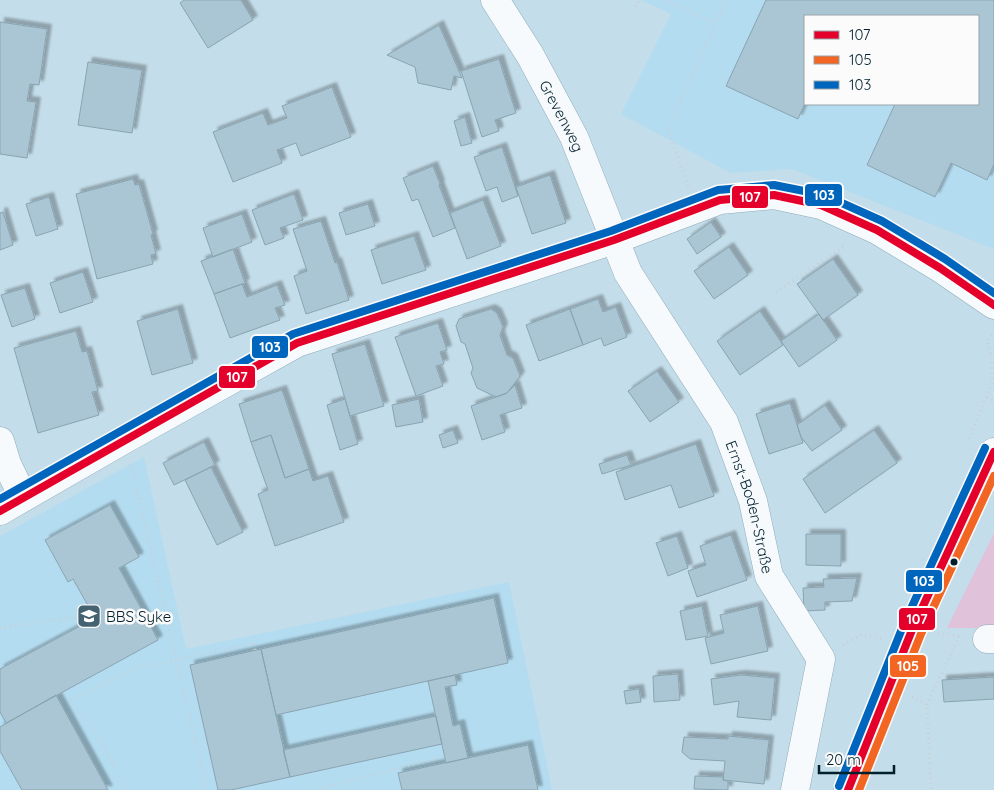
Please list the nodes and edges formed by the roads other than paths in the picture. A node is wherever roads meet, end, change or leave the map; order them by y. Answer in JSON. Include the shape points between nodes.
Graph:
{"nodes":[{"id":1,"x":495,"y":0,"type":"edge"},
{"id":2,"x":614,"y":240,"type":"junction"},
{"id":3,"x":994,"y":306,"type":"edge"},
{"id":4,"x":0,"y":441,"type":"edge"},
{"id":5,"x":994,"y":452,"type":"edge"},
{"id":6,"x":24,"y":497,"type":"junction"},
{"id":7,"x":0,"y":511,"type":"edge"},
{"id":8,"x":795,"y":790,"type":"edge"},
{"id":9,"x":848,"y":790,"type":"edge"}],
"edges":[{"from":1,"to":2,"type":"street","name":"Grevenweg","via":[[530,55],[574,137]]},
{"from":2,"to":3,"type":"street","via":[[720,200],[774,195],[821,205],[877,230]]},
{"from":2,"to":6,"type":"street","via":[[297,343]]},
{"from":2,"to":8,"type":"street","name":"Ernst-Boden-Straße","via":[[628,273],[724,422],[753,501],[769,576],[821,659]]},
{"from":4,"to":6,"type":"street","via":[[7,464]]},
{"from":5,"to":9,"type":"street","via":[[912,630]]},
{"from":6,"to":7,"type":"street"}]}
